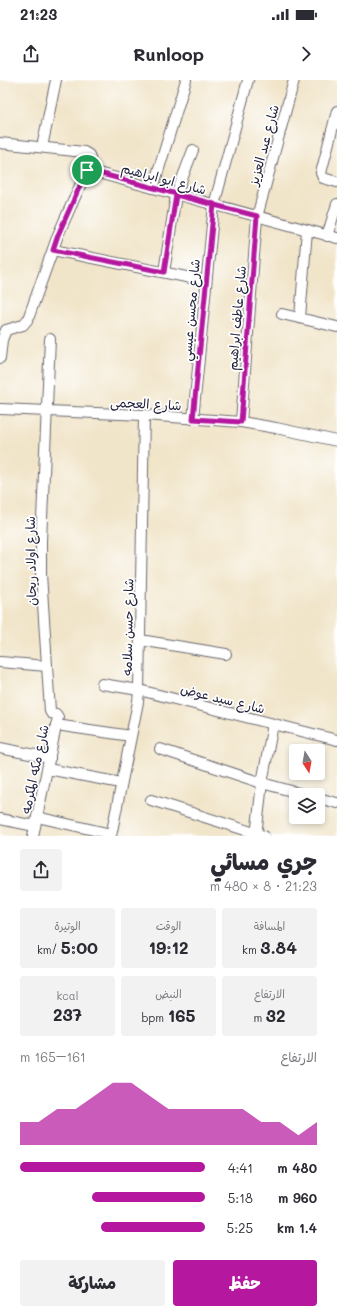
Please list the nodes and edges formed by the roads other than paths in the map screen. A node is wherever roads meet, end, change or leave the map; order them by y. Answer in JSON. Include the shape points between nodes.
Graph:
{"nodes":[{"id":1,"x":56,"y":80,"type":"edge"},
{"id":2,"x":186,"y":80,"type":"edge"},
{"id":3,"x":248,"y":80,"type":"edge"},
{"id":4,"x":294,"y":80,"type":"edge"},
{"id":5,"x":337,"y":111,"type":"edge"},
{"id":6,"x":335,"y":130,"type":"edge"},
{"id":7,"x":0,"y":142,"type":"edge"},
{"id":8,"x":42,"y":147,"type":"junction"},
{"id":9,"x":193,"y":150,"type":"dead end"},
{"id":10,"x":87,"y":170,"type":"junction"},
{"id":11,"x":337,"y":182,"type":"edge"},
{"id":12,"x":153,"y":188,"type":"junction"},
{"id":13,"x":176,"y":195,"type":"junction"},
{"id":14,"x":214,"y":204,"type":"junction"},
{"id":15,"x":337,"y":204,"type":"edge"},
{"id":16,"x":257,"y":216,"type":"junction"},
{"id":17,"x":307,"y":230,"type":"junction"},
{"id":18,"x":327,"y":236,"type":"junction"},
{"id":19,"x":337,"y":238,"type":"edge"},
{"id":20,"x":53,"y":250,"type":"junction"},
{"id":21,"x":164,"y":272,"type":"junction"},
{"id":22,"x":206,"y":281,"type":"junction"},
{"id":23,"x":282,"y":314,"type":"dead end"},
{"id":24,"x":300,"y":318,"type":"junction"},
{"id":25,"x":337,"y":327,"type":"edge"},
{"id":26,"x":50,"y":339,"type":"dead end"},
{"id":27,"x":0,"y":358,"type":"edge"},
{"id":28,"x":0,"y":409,"type":"edge"},
{"id":29,"x":46,"y":411,"type":"junction"},
{"id":30,"x":144,"y":415,"type":"junction"},
{"id":31,"x":193,"y":419,"type":"junction"},
{"id":32,"x":241,"y":422,"type":"junction"},
{"id":33,"x":337,"y":442,"type":"edge"},
{"id":34,"x":140,"y":640,"type":"junction"},
{"id":35,"x":226,"y":654,"type":"dead end"},
{"id":36,"x":0,"y":662,"type":"edge"},
{"id":37,"x":47,"y":666,"type":"junction"},
{"id":38,"x":102,"y":684,"type":"dead end"},
{"id":39,"x":139,"y":690,"type":"junction"},
{"id":40,"x":50,"y":711,"type":"joint"},
{"id":41,"x":273,"y":724,"type":"junction"},
{"id":42,"x":56,"y":725,"type":"junction"},
{"id":43,"x":131,"y":736,"type":"junction"},
{"id":44,"x":337,"y":740,"type":"edge"},
{"id":45,"x":0,"y":748,"type":"edge"},
{"id":46,"x":160,"y":749,"type":"dead end"},
{"id":47,"x":50,"y":758,"type":"junction"},
{"id":48,"x":48,"y":769,"type":"junction"},
{"id":49,"x":121,"y":783,"type":"junction"},
{"id":50,"x":262,"y":783,"type":"junction"},
{"id":51,"x":289,"y":790,"type":"edge"},
{"id":52,"x":151,"y":800,"type":"dead end"},
{"id":53,"x":325,"y":800,"type":"edge"},
{"id":54,"x":337,"y":803,"type":"edge"},
{"id":55,"x":0,"y":819,"type":"edge"},
{"id":56,"x":35,"y":826,"type":"edge"},
{"id":57,"x":111,"y":835,"type":"edge"},
{"id":58,"x":258,"y":835,"type":"edge"}],
"edges":[{"from":1,"to":8,"type":"street"},
{"from":2,"to":12,"type":"street"},
{"from":3,"to":14,"type":"street","name":"شارع محسن عيسي"},
{"from":4,"to":16,"type":"street","name":"شارع عبد العزيز"},
{"from":5,"to":6,"type":"street"},
{"from":6,"to":11,"type":"street","via":[[321,173],[323,178]]},
{"from":7,"to":8,"type":"street"},
{"from":8,"to":10,"type":"street","via":[[87,153],[90,158]]},
{"from":9,"to":13,"type":"street"},
{"from":10,"to":12,"type":"street","name":"شارع ابو ابراهيم"},
{"from":10,"to":20,"type":"street"},
{"from":12,"to":13,"type":"street","name":"شارع ابو ابراهيم"},
{"from":13,"to":14,"type":"street","name":"شارع ابو ابراهيم"},
{"from":13,"to":21,"type":"street"},
{"from":14,"to":16,"type":"street","name":"شارع ابو ابراهيم"},
{"from":14,"to":22,"type":"street","name":"شارع محسن عيسي"},
{"from":15,"to":18,"type":"street"},
{"from":16,"to":17,"type":"street","name":"شارع ابو ابراهيم"},
{"from":16,"to":32,"type":"street","name":"شارع عاطف ابراهيم"},
{"from":17,"to":18,"type":"street","name":"شارع ابو ابراهيم"},
{"from":17,"to":24,"type":"street"},
{"from":18,"to":19,"type":"street","name":"شارع ابو ابراهيم"},
{"from":20,"to":21,"type":"street"},
{"from":20,"to":27,"type":"street","via":[[28,319],[23,325],[6,330]]},
{"from":21,"to":22,"type":"street"},
{"from":22,"to":31,"type":"street","name":"شارع محسن عيسي"},
{"from":23,"to":24,"type":"street"},
{"from":24,"to":25,"type":"street"},
{"from":26,"to":29,"type":"street","name":"شارع اولاد ريحان"},
{"from":28,"to":29,"type":"street","name":"شارع العجمى"},
{"from":29,"to":30,"type":"street","name":"شارع العجمى"},
{"from":29,"to":37,"type":"street","name":"شارع اولاد ريحان","via":[[41,542]]},
{"from":30,"to":31,"type":"street","name":"شارع العجمى"},
{"from":30,"to":34,"type":"street","name":"شارع حسن سلامه"},
{"from":31,"to":32,"type":"street","name":"شارع العجمى"},
{"from":32,"to":33,"type":"street","name":"شارع العجمى"},
{"from":34,"to":35,"type":"street"},
{"from":34,"to":39,"type":"street","name":"شارع حسن سلامه"},
{"from":36,"to":37,"type":"street"},
{"from":37,"to":40,"type":"street","name":"شارع اولاد ريحان"},
{"from":38,"to":39,"type":"street","name":"شارع سيد عوض"},
{"from":39,"to":41,"type":"street","name":"شارع سيد عوض"},
{"from":39,"to":43,"type":"street","name":"شارع حسن سلامه"},
{"from":40,"to":42,"type":"street","name":"شارع مكه المكرمه","via":[[57,715]]},
{"from":41,"to":44,"type":"street","name":"شارع سيد عوض"},
{"from":41,"to":50,"type":"street"},
{"from":42,"to":43,"type":"street"},
{"from":42,"to":47,"type":"street","name":"شارع مكه المكرمه"},
{"from":43,"to":49,"type":"street","name":"شارع حسن سلامه"},
{"from":45,"to":47,"type":"street"},
{"from":46,"to":50,"type":"street"},
{"from":47,"to":48,"type":"street","name":"شارع مكه المكرمه"},
{"from":48,"to":49,"type":"street"},
{"from":48,"to":56,"type":"street","name":"شارع مكه المكرمه"},
{"from":49,"to":57,"type":"street","name":"شارع حسن سلامه"},
{"from":50,"to":51,"type":"street"},
{"from":50,"to":58,"type":"street"},
{"from":52,"to":58,"type":"street"},
{"from":53,"to":54,"type":"street"},
{"from":55,"to":56,"type":"street"},
{"from":56,"to":57,"type":"street"}]}
